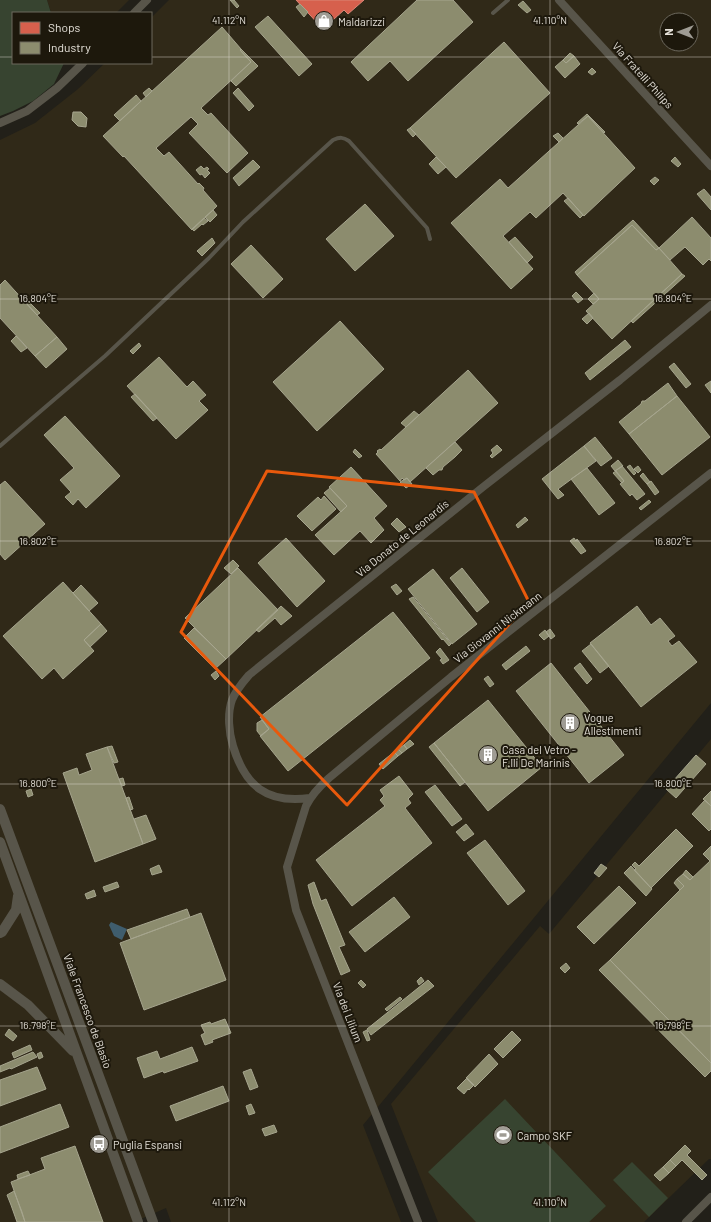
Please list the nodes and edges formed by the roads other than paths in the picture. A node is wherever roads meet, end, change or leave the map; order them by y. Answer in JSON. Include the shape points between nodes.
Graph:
{"nodes":[{"id":1,"x":148,"y":0,"type":"edge"},
{"id":2,"x":508,"y":0,"type":"edge"},
{"id":3,"x":559,"y":0,"type":"edge"},
{"id":4,"x":135,"y":12,"type":"edge"},
{"id":5,"x":493,"y":13,"type":"dead end"},
{"id":6,"x":82,"y":64,"type":"edge"},
{"id":7,"x":0,"y":123,"type":"edge"},
{"id":8,"x":711,"y":166,"type":"edge"},
{"id":9,"x":430,"y":239,"type":"dead end"},
{"id":10,"x":711,"y":305,"type":"edge"},
{"id":11,"x":0,"y":446,"type":"edge"},
{"id":12,"x":711,"y":472,"type":"edge"},
{"id":13,"x":310,"y":798,"type":"junction"},
{"id":14,"x":306,"y":806,"type":"joint"},
{"id":15,"x":0,"y":808,"type":"edge"},
{"id":16,"x":0,"y":842,"type":"edge"},
{"id":17,"x":19,"y":894,"type":"junction"},
{"id":18,"x":0,"y":933,"type":"edge"},
{"id":19,"x":0,"y":984,"type":"edge"},
{"id":20,"x":77,"y":1056,"type":"junction"},
{"id":21,"x":711,"y":1197,"type":"edge"},
{"id":22,"x":137,"y":1221,"type":"edge"},
{"id":23,"x":153,"y":1222,"type":"edge"},
{"id":24,"x":418,"y":1222,"type":"edge"},
{"id":25,"x":686,"y":1222,"type":"edge"}],
"edges":[{"from":1,"to":4,"type":"street"},
{"from":2,"to":5,"type":"lane"},
{"from":3,"to":8,"type":"street","name":"Via Fratelli Philips"},
{"from":6,"to":7,"type":"street","via":[[57,88],[27,111]]},
{"from":9,"to":11,"type":"lane","via":[[422,222],[349,141],[339,137],[243,222],[209,258],[105,356]]},
{"from":10,"to":13,"type":"street","name":"Via Donato de Leonardis","via":[[249,675],[237,689],[231,702],[229,730],[244,773],[272,796],[286,800]]},
{"from":12,"to":13,"type":"street","name":"Via Giovanni Nickmann","via":[[445,682],[329,778]]},
{"from":13,"to":14,"type":"street","name":"Via Giovanni Nickmann"},
{"from":14,"to":24,"type":"street","name":"Via dei Lilium","via":[[287,867],[296,910]]},
{"from":15,"to":23,"type":"street","name":"Viale Francesco de Blasio"},
{"from":16,"to":17,"type":"street"},
{"from":17,"to":18,"type":"street","via":[[16,910]]},
{"from":17,"to":20,"type":"street"},
{"from":19,"to":20,"type":"street","via":[[28,1005]]},
{"from":20,"to":22,"type":"street"},
{"from":21,"to":25,"type":"street"}]}
